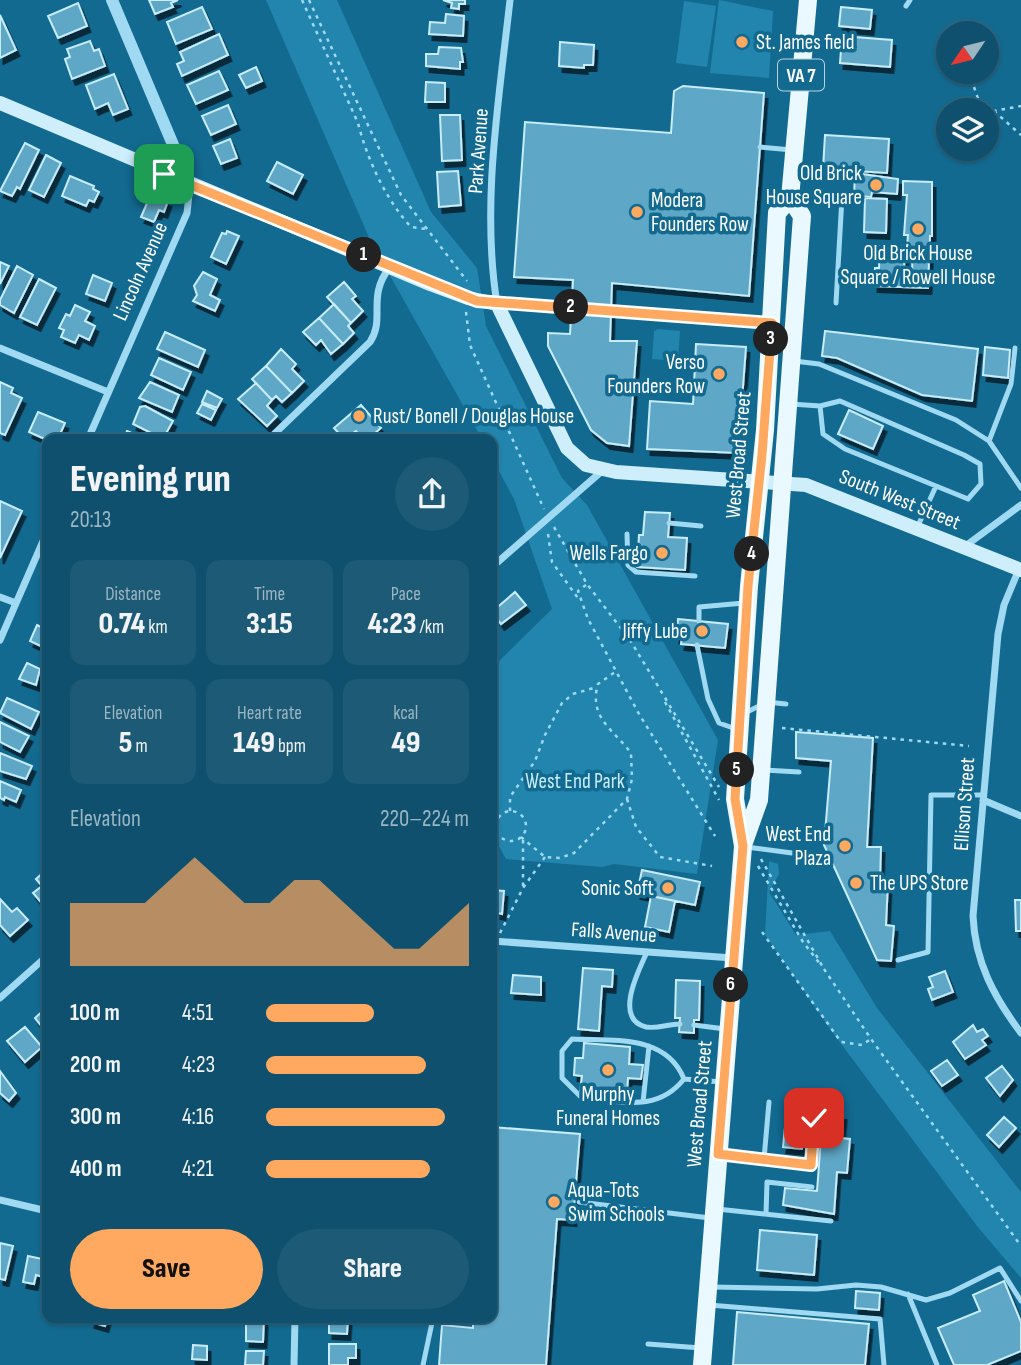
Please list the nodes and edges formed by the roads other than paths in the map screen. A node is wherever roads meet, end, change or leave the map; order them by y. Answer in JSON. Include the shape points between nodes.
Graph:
{"nodes":[{"id":1,"x":112,"y":0,"type":"edge"},
{"id":2,"x":510,"y":0,"type":"edge"},
{"id":3,"x":808,"y":0,"type":"edge"},
{"id":4,"x":910,"y":0,"type":"edge"},
{"id":5,"x":905,"y":6,"type":"dead end"},
{"id":6,"x":0,"y":103,"type":"edge"},
{"id":7,"x":760,"y":147,"type":"dead end"},
{"id":8,"x":793,"y":150,"type":"junction"},
{"id":9,"x":190,"y":185,"type":"junction"},
{"id":10,"x":790,"y":196,"type":"junction"},
{"id":11,"x":390,"y":266,"type":"junction"},
{"id":12,"x":836,"y":303,"type":"dead end"},
{"id":13,"x":497,"y":304,"type":"junction"},
{"id":14,"x":772,"y":323,"type":"junction"},
{"id":15,"x":0,"y":348,"type":"edge"},
{"id":16,"x":1015,"y":348,"type":"dead end"},
{"id":17,"x":791,"y":361,"type":"junction"},
{"id":18,"x":108,"y":392,"type":"junction"},
{"id":19,"x":787,"y":404,"type":"junction"},
{"id":20,"x":820,"y":406,"type":"junction"},
{"id":21,"x":90,"y":434,"type":"edge"},
{"id":22,"x":274,"y":434,"type":"edge"},
{"id":23,"x":989,"y":442,"type":"junction"},
{"id":24,"x":602,"y":471,"type":"junction"},
{"id":25,"x":759,"y":481,"type":"junction"},
{"id":26,"x":783,"y":482,"type":"junction"},
{"id":27,"x":936,"y":486,"type":"junction"},
{"id":28,"x":1021,"y":488,"type":"edge"},
{"id":29,"x":1021,"y":505,"type":"edge"},
{"id":30,"x":669,"y":523,"type":"dead end"},
{"id":31,"x":701,"y":526,"type":"dead end"},
{"id":32,"x":917,"y":528,"type":"junction"},
{"id":33,"x":628,"y":534,"type":"dead end"},
{"id":34,"x":42,"y":543,"type":"edge"},
{"id":35,"x":964,"y":547,"type":"junction"},
{"id":36,"x":497,"y":563,"type":"edge"},
{"id":37,"x":1020,"y":570,"type":"edge"},
{"id":38,"x":695,"y":576,"type":"dead end"},
{"id":39,"x":0,"y":597,"type":"edge"},
{"id":40,"x":16,"y":603,"type":"junction"},
{"id":41,"x":747,"y":603,"type":"junction"},
{"id":42,"x":699,"y":621,"type":"dead end"},
{"id":43,"x":0,"y":640,"type":"edge"},
{"id":44,"x":697,"y":645,"type":"dead end"},
{"id":45,"x":767,"y":702,"type":"junction"},
{"id":46,"x":786,"y":704,"type":"dead end"},
{"id":47,"x":740,"y":723,"type":"junction"},
{"id":48,"x":761,"y":770,"type":"junction"},
{"id":49,"x":799,"y":772,"type":"dead end"},
{"id":50,"x":983,"y":797,"type":"junction"},
{"id":51,"x":1021,"y":816,"type":"edge"},
{"id":52,"x":743,"y":846,"type":"junction"},
{"id":53,"x":792,"y":853,"type":"dead end"},
{"id":54,"x":497,"y":941,"type":"edge"},
{"id":55,"x":647,"y":952,"type":"junction"},
{"id":56,"x":734,"y":958,"type":"junction"},
{"id":57,"x":42,"y":960,"type":"edge"},
{"id":58,"x":898,"y":960,"type":"dead end"},
{"id":59,"x":0,"y":998,"type":"edge"},
{"id":60,"x":680,"y":1024,"type":"dead end"},
{"id":61,"x":694,"y":1025,"type":"dead end"},
{"id":62,"x":728,"y":1030,"type":"junction"},
{"id":63,"x":1021,"y":1033,"type":"edge"},
{"id":64,"x":649,"y":1046,"type":"junction"},
{"id":65,"x":684,"y":1079,"type":"junction"},
{"id":66,"x":724,"y":1082,"type":"junction"},
{"id":67,"x":643,"y":1102,"type":"junction"},
{"id":68,"x":769,"y":1102,"type":"dead end"},
{"id":69,"x":814,"y":1118,"type":"dead end"},
{"id":70,"x":718,"y":1154,"type":"junction"},
{"id":71,"x":764,"y":1159,"type":"junction"},
{"id":72,"x":812,"y":1187,"type":"dead end"},
{"id":73,"x":0,"y":1200,"type":"edge"},
{"id":74,"x":579,"y":1202,"type":"dead end"},
{"id":75,"x":42,"y":1210,"type":"edge"},
{"id":76,"x":713,"y":1213,"type":"junction"},
{"id":77,"x":766,"y":1214,"type":"junction"},
{"id":78,"x":831,"y":1221,"type":"dead end"},
{"id":79,"x":908,"y":1294,"type":"junction"},
{"id":80,"x":707,"y":1296,"type":"junction"},
{"id":81,"x":1021,"y":1301,"type":"edge"},
{"id":82,"x":295,"y":1323,"type":"edge"},
{"id":83,"x":432,"y":1323,"type":"edge"},
{"id":84,"x":648,"y":1344,"type":"dead end"},
{"id":85,"x":702,"y":1356,"type":"edge"},
{"id":86,"x":294,"y":1365,"type":"edge"},
{"id":87,"x":423,"y":1365,"type":"edge"},
{"id":88,"x":884,"y":1365,"type":"edge"},
{"id":89,"x":937,"y":1365,"type":"edge"}],
"edges":[{"from":1,"to":9,"type":"street"},
{"from":2,"to":13,"type":"street","name":"Park Avenue","via":[[493,170],[490,253]]},
{"from":3,"to":8,"type":"main road","name":"West Broad Street","number":"VA 7"},
{"from":4,"to":5,"type":"lane"},
{"from":6,"to":9,"type":"main road"},
{"from":7,"to":8,"type":"lane"},
{"from":8,"to":10,"type":"main road","name":"West Broad Street","number":"VA 7"},
{"from":9,"to":11,"type":"main road"},
{"from":9,"to":18,"type":"street","name":"Lincoln Avenue","via":[[187,213]]},
{"from":10,"to":12,"type":"lane","via":[[842,197]]},
{"from":10,"to":14,"type":"main road","name":"West Broad Street","number":"VA 7","via":[[777,213]]},
{"from":10,"to":17,"type":"main road","name":"West Broad Street","number":"VA 7","via":[[802,216]]},
{"from":11,"to":13,"type":"main road","via":[[468,299]]},
{"from":11,"to":22,"type":"street","via":[[378,285],[376,328],[370,342]]},
{"from":13,"to":14,"type":"lane"},
{"from":13,"to":24,"type":"main road","via":[[567,449],[586,466]]},
{"from":14,"to":25,"type":"main road","name":"West Broad Street","number":"VA 7"},
{"from":15,"to":18,"type":"street"},
{"from":16,"to":23,"type":"lane","via":[[1011,384]]},
{"from":17,"to":19,"type":"main road","name":"West Broad Street","number":"VA 7"},
{"from":17,"to":23,"type":"lane","via":[[819,364],[956,420]]},
{"from":18,"to":21,"type":"street","name":"Lincoln Avenue"},
{"from":19,"to":20,"type":"lane"},
{"from":19,"to":26,"type":"main road","name":"West Broad Street","number":"VA 7"},
{"from":20,"to":27,"type":"lane","via":[[823,434],[834,442]]},
{"from":20,"to":27,"type":"lane","via":[[839,401],[980,464],[981,484],[968,499]]},
{"from":23,"to":28,"type":"lane"},
{"from":24,"to":25,"type":"main road","name":"South West Street"},
{"from":24,"to":36,"type":"street"},
{"from":25,"to":26,"type":"main road","name":"South West Street"},
{"from":25,"to":41,"type":"main road","name":"West Broad Street","number":"VA 7"},
{"from":26,"to":32,"type":"main road","name":"South West Street","via":[[806,485]]},
{"from":26,"to":45,"type":"main road","name":"West Broad Street","number":"VA 7"},
{"from":27,"to":32,"type":"lane"},
{"from":29,"to":35,"type":"street"},
{"from":30,"to":31,"type":"lane"},
{"from":32,"to":35,"type":"main road","name":"South West Street"},
{"from":33,"to":38,"type":"lane","via":[[628,565],[636,572]]},
{"from":34,"to":40,"type":"street"},
{"from":35,"to":37,"type":"main road","name":"South West Street"},
{"from":37,"to":50,"type":"street","name":"Ellison Street","via":[[1004,605],[998,634]]},
{"from":39,"to":40,"type":"street"},
{"from":40,"to":43,"type":"street"},
{"from":41,"to":42,"type":"lane","via":[[699,607]]},
{"from":41,"to":47,"type":"main road","name":"West Broad Street","number":"VA 7"},
{"from":44,"to":47,"type":"lane","via":[[708,699],[719,723]]},
{"from":45,"to":46,"type":"lane"},
{"from":45,"to":47,"type":"lane"},
{"from":45,"to":48,"type":"main road","name":"West Broad Street","number":"VA 7"},
{"from":47,"to":52,"type":"main road","name":"West Broad Street","number":"VA 7","via":[[735,799]]},
{"from":48,"to":49,"type":"lane"},
{"from":48,"to":52,"type":"main road","name":"West Broad Street","number":"VA 7","via":[[759,800]]},
{"from":50,"to":51,"type":"street"},
{"from":50,"to":58,"type":"lane","via":[[931,795],[928,952]]},
{"from":50,"to":63,"type":"street","name":"Ellison Street","via":[[974,938],[987,980]]},
{"from":52,"to":53,"type":"lane"},
{"from":52,"to":56,"type":"main road","name":"West Broad Street","number":"VA 7"},
{"from":54,"to":55,"type":"street","name":"Falls Avenue"},
{"from":55,"to":56,"type":"street","name":"Falls Avenue"},
{"from":55,"to":60,"type":"lane","via":[[634,981],[631,1013],[645,1027]]},
{"from":56,"to":62,"type":"main road","name":"West Broad Street","number":"VA 7"},
{"from":57,"to":59,"type":"street"},
{"from":61,"to":62,"type":"lane"},
{"from":62,"to":66,"type":"main road","name":"West Broad Street","number":"VA 7"},
{"from":64,"to":65,"type":"lane","via":[[677,1061]]},
{"from":64,"to":67,"type":"lane"},
{"from":64,"to":67,"type":"lane","via":[[572,1039],[562,1051],[562,1078],[582,1098]]},
{"from":65,"to":66,"type":"lane"},
{"from":65,"to":67,"type":"lane","via":[[674,1091],[652,1103]]},
{"from":66,"to":70,"type":"main road","name":"West Broad Street","number":"VA 7"},
{"from":68,"to":71,"type":"lane"},
{"from":69,"to":71,"type":"lane","via":[[811,1165]]},
{"from":70,"to":71,"type":"lane"},
{"from":70,"to":76,"type":"main road","name":"West Broad Street","number":"VA 7"},
{"from":72,"to":77,"type":"lane","via":[[767,1182]]},
{"from":73,"to":75,"type":"street"},
{"from":74,"to":76,"type":"lane"},
{"from":76,"to":77,"type":"lane"},
{"from":76,"to":80,"type":"main road","name":"West Broad Street","number":"VA 7"},
{"from":77,"to":78,"type":"lane"},
{"from":79,"to":80,"type":"lane","via":[[856,1285]]},
{"from":79,"to":81,"type":"lane","via":[[926,1300],[1000,1268]]},
{"from":79,"to":89,"type":"lane"},
{"from":80,"to":85,"type":"main road","name":"West Broad Street","number":"VA 7"},
{"from":80,"to":88,"type":"lane","via":[[880,1319]]},
{"from":82,"to":86,"type":"street"},
{"from":83,"to":87,"type":"lane"},
{"from":84,"to":85,"type":"lane"}]}
